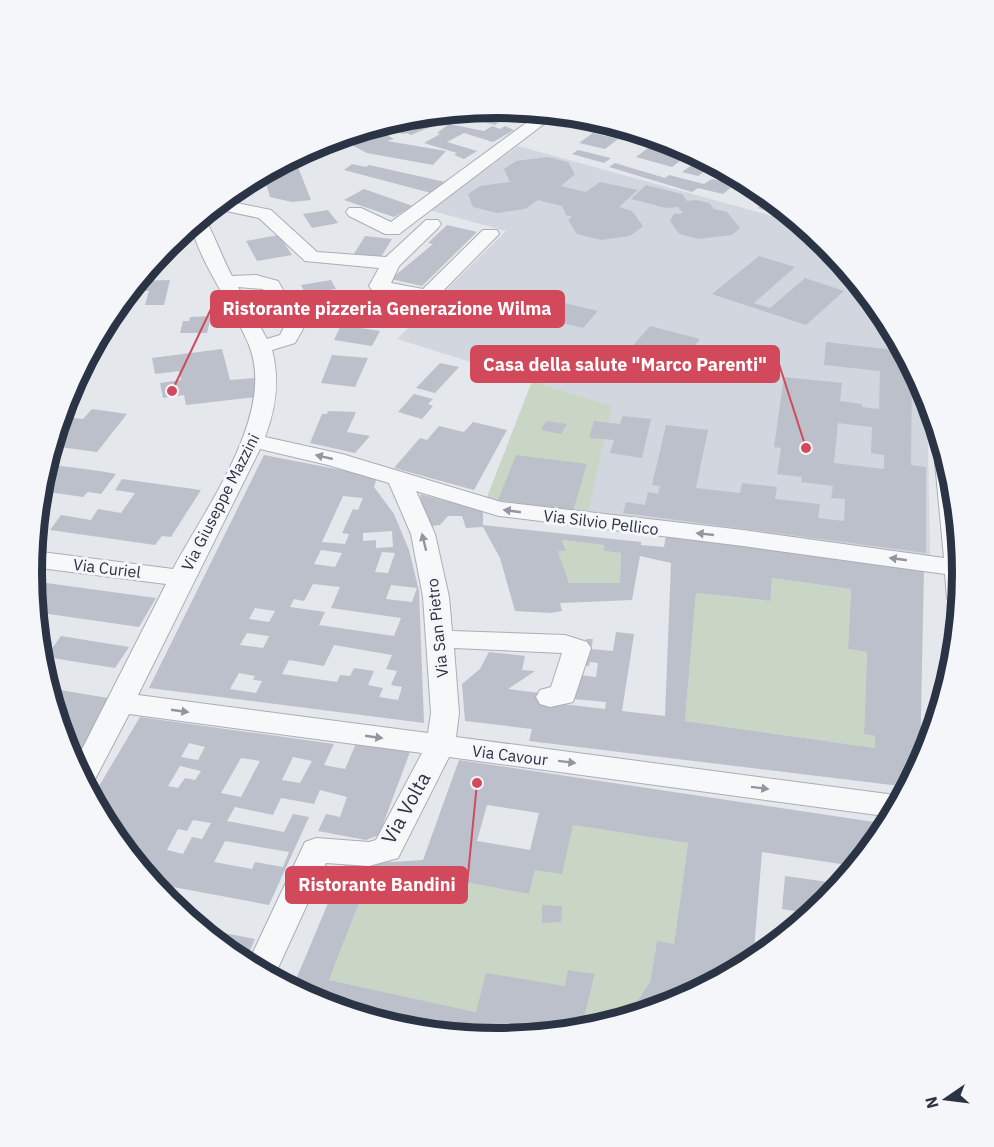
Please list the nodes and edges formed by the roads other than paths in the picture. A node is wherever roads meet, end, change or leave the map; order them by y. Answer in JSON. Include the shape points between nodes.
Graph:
{"nodes":[{"id":1,"x":540,"y":120,"type":"edge"},
{"id":2,"x":229,"y":207,"type":"edge"},
{"id":3,"x":355,"y":212,"type":"dead end"},
{"id":4,"x":432,"y":224,"type":"dead end"},
{"id":5,"x":200,"y":229,"type":"edge"},
{"id":6,"x":490,"y":234,"type":"dead end"},
{"id":7,"x":391,"y":263,"type":"junction"},
{"id":8,"x":226,"y":282,"type":"junction"},
{"id":9,"x":260,"y":347,"type":"junction"},
{"id":10,"x":253,"y":441,"type":"junction"},
{"id":11,"x":399,"y":480,"type":"junction"},
{"id":12,"x":42,"y":560,"type":"edge"},
{"id":13,"x":952,"y":567,"type":"edge"},
{"id":14,"x":181,"y":578,"type":"junction"},
{"id":15,"x":440,"y":639,"type":"junction"},
{"id":16,"x":550,"y":697,"type":"dead end"},
{"id":17,"x":122,"y":703,"type":"junction"},
{"id":18,"x":440,"y":746,"type":"junction"},
{"id":19,"x":86,"y":769,"type":"edge"},
{"id":20,"x":889,"y":805,"type":"edge"},
{"id":21,"x":263,"y":964,"type":"edge"}],
"edges":[{"from":1,"to":3,"type":"street","via":[[392,230]]},
{"from":2,"to":7,"type":"street","via":[[265,214],[312,257]]},
{"from":4,"to":7,"type":"street"},
{"from":5,"to":8,"type":"street","name":"Via Giuseppe Mazzini","via":[[203,243]]},
{"from":6,"to":7,"type":"street","via":[[427,296],[379,286]]},
{"from":8,"to":9,"type":"street","name":"Via Giuseppe Mazzini"},
{"from":8,"to":9,"type":"street","via":[[272,285],[294,327],[288,339]]},
{"from":9,"to":10,"type":"street","name":"Via Giuseppe Mazzini","via":[[267,384],[264,412]]},
{"from":11,"to":10,"type":"street","name":"Via Silvio Pellico","one_way":true,"via":[[334,459]]},
{"from":10,"to":14,"type":"street","name":"Via Giuseppe Mazzini"},
{"from":13,"to":11,"type":"street","name":"Via Silvio Pellico","one_way":true,"via":[[499,509]]},
{"from":15,"to":11,"type":"street","name":"Via San Pietro","one_way":true,"via":[[423,534]]},
{"from":12,"to":14,"type":"street","name":"Via Curiel"},
{"from":14,"to":17,"type":"street","name":"Via Giuseppe Mazzini"},
{"from":15,"to":16,"type":"street","via":[[565,644],[577,648],[563,695]]},
{"from":15,"to":18,"type":"street","name":"Via San Pietro","via":[[446,713]]},
{"from":17,"to":18,"type":"street","name":"Via Cavour","one_way":true},
{"from":17,"to":19,"type":"street","name":"Via Giuseppe Mazzini"},
{"from":18,"to":20,"type":"street","name":"Via Cavour","one_way":true},
{"from":18,"to":21,"type":"street","name":"Via Volta","via":[[387,850],[369,854],[316,850]]}]}
